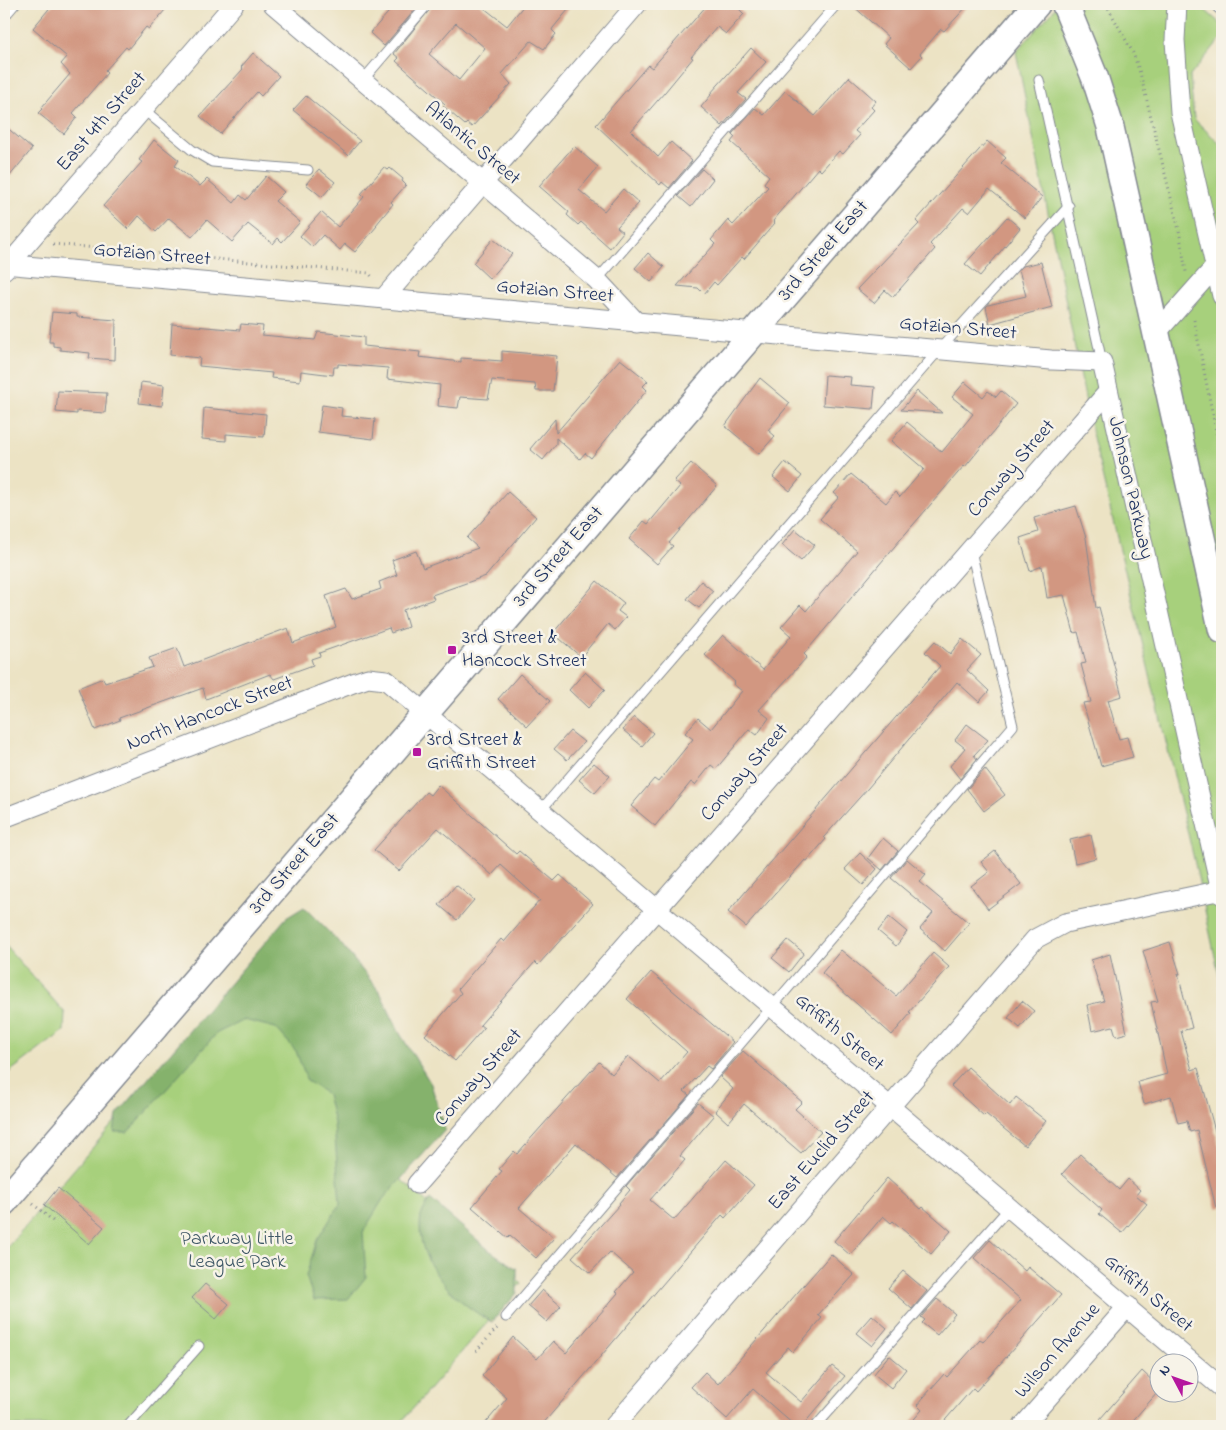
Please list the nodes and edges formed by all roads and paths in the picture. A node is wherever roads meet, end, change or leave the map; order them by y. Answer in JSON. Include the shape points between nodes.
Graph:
{"nodes":[{"id":1,"x":15,"y":4,"type":"edge"},
{"id":2,"x":234,"y":4,"type":"edge"},
{"id":3,"x":273,"y":4,"type":"edge"},
{"id":4,"x":428,"y":4,"type":"edge"},
{"id":5,"x":636,"y":4,"type":"edge"},
{"id":6,"x":837,"y":4,"type":"edge"},
{"id":7,"x":1037,"y":4,"type":"edge"},
{"id":8,"x":1065,"y":4,"type":"edge"},
{"id":9,"x":1106,"y":4,"type":"edge"},
{"id":10,"x":1177,"y":4,"type":"edge"},
{"id":11,"x":4,"y":17,"type":"edge"},
{"id":12,"x":363,"y":80,"type":"junction"},
{"id":13,"x":1039,"y":80,"type":"dead end"},
{"id":14,"x":143,"y":109,"type":"junction"},
{"id":15,"x":308,"y":170,"type":"dead end"},
{"id":16,"x":483,"y":182,"type":"junction"},
{"id":17,"x":1068,"y":206,"type":"junction"},
{"id":18,"x":50,"y":246,"type":"dead end"},
{"id":19,"x":1219,"y":262,"type":"edge"},
{"id":20,"x":1184,"y":264,"type":"dead end"},
{"id":21,"x":5,"y":267,"type":"edge"},
{"id":22,"x":374,"y":278,"type":"dead end"},
{"id":23,"x":597,"y":280,"type":"junction"},
{"id":24,"x":1222,"y":296,"type":"edge"},
{"id":25,"x":382,"y":299,"type":"junction"},
{"id":26,"x":637,"y":322,"type":"junction"},
{"id":27,"x":1195,"y":322,"type":"dead end"},
{"id":28,"x":754,"y":332,"type":"junction"},
{"id":29,"x":1157,"y":332,"type":"junction"},
{"id":30,"x":939,"y":350,"type":"junction"},
{"id":31,"x":1102,"y":362,"type":"junction"},
{"id":32,"x":1108,"y":392,"type":"junction"},
{"id":33,"x":1222,"y":462,"type":"edge"},
{"id":34,"x":971,"y":551,"type":"junction"},
{"id":35,"x":1222,"y":630,"type":"edge"},
{"id":36,"x":426,"y":712,"type":"junction"},
{"id":37,"x":541,"y":810,"type":"junction"},
{"id":38,"x":4,"y":818,"type":"edge"},
{"id":39,"x":1222,"y":892,"type":"edge"},
{"id":40,"x":657,"y":908,"type":"junction"},
{"id":41,"x":774,"y":1007,"type":"junction"},
{"id":42,"x":890,"y":1106,"type":"junction"},
{"id":43,"x":417,"y":1184,"type":"dead end"},
{"id":44,"x":4,"y":1202,"type":"edge"},
{"id":45,"x":32,"y":1203,"type":"dead end"},
{"id":46,"x":1010,"y":1206,"type":"junction"},
{"id":47,"x":53,"y":1221,"type":"dead end"},
{"id":48,"x":1128,"y":1306,"type":"junction"},
{"id":49,"x":506,"y":1317,"type":"joint"},
{"id":50,"x":199,"y":1346,"type":"dead end"},
{"id":51,"x":476,"y":1351,"type":"dead end"},
{"id":52,"x":1222,"y":1388,"type":"edge"},
{"id":53,"x":128,"y":1426,"type":"edge"},
{"id":54,"x":614,"y":1426,"type":"edge"},
{"id":55,"x":816,"y":1426,"type":"edge"},
{"id":56,"x":1023,"y":1426,"type":"edge"}],
"edges":[{"from":1,"to":11,"type":"lane"},
{"from":2,"to":14,"type":"street","name":"East 4th Street"},
{"from":3,"to":12,"type":"street","name":"Atlantic Street"},
{"from":4,"to":12,"type":"lane"},
{"from":5,"to":16,"type":"street"},
{"from":6,"to":23,"type":"lane"},
{"from":7,"to":28,"type":"street","name":"3rd Street East"},
{"from":8,"to":29,"type":"street","via":[[1110,125]]},
{"from":9,"to":20,"type":"path","via":[[1133,53],[1140,73],[1179,230]]},
{"from":10,"to":19,"type":"street","via":[[1175,40],[1180,112]]},
{"from":12,"to":16,"type":"street","name":"Atlantic Street"},
{"from":13,"to":17,"type":"lane","name":"Johnson Parkway"},
{"from":14,"to":15,"type":"lane","via":[[192,150],[212,162]]},
{"from":14,"to":21,"type":"street","name":"East 4th Street"},
{"from":16,"to":23,"type":"street","name":"Atlantic Street"},
{"from":16,"to":25,"type":"street"},
{"from":17,"to":30,"type":"lane"},
{"from":17,"to":31,"type":"lane","name":"Johnson Parkway"},
{"from":18,"to":22,"type":"path","via":[[56,243],[359,272],[369,273]]},
{"from":19,"to":24,"type":"street"},
{"from":19,"to":29,"type":"street"},
{"from":21,"to":25,"type":"street","name":"Gotzian Street"},
{"from":23,"to":26,"type":"street","name":"Atlantic Street"},
{"from":25,"to":26,"type":"street","name":"Gotzian Street"},
{"from":26,"to":28,"type":"street","name":"Gotzian Street"},
{"from":27,"to":33,"type":"path"},
{"from":28,"to":30,"type":"street","name":"Gotzian Street"},
{"from":28,"to":36,"type":"street","name":"3rd Street East"},
{"from":29,"to":35,"type":"street"},
{"from":30,"to":31,"type":"street","name":"Gotzian Street"},
{"from":30,"to":37,"type":"lane"},
{"from":31,"to":32,"type":"street","name":"Johnson Parkway"},
{"from":32,"to":34,"type":"street","name":"Conway Street"},
{"from":32,"to":39,"type":"street","name":"Johnson Parkway"},
{"from":34,"to":40,"type":"street","name":"Conway Street"},
{"from":34,"to":41,"type":"lane","via":[[1012,726]]},
{"from":36,"to":37,"type":"street","name":"Griffith Street"},
{"from":36,"to":38,"type":"street","name":"North Hancock Street","via":[[386,680],[368,678]]},
{"from":36,"to":44,"type":"street","name":"3rd Street East"},
{"from":37,"to":40,"type":"street","name":"Griffith Street"},
{"from":39,"to":42,"type":"street","name":"East Euclid Street","via":[[1065,923],[1035,939]]},
{"from":40,"to":41,"type":"street","name":"Griffith Street"},
{"from":40,"to":43,"type":"street","name":"Conway Street"},
{"from":41,"to":42,"type":"street","name":"Griffith Street"},
{"from":41,"to":49,"type":"lane"},
{"from":42,"to":46,"type":"street","name":"Griffith Street"},
{"from":42,"to":54,"type":"street","name":"East Euclid Street"},
{"from":45,"to":47,"type":"path"},
{"from":46,"to":48,"type":"street","name":"Griffith Street"},
{"from":46,"to":55,"type":"lane"},
{"from":48,"to":52,"type":"street","name":"Griffith Street"},
{"from":48,"to":56,"type":"street","name":"Wilson Avenue"},
{"from":49,"to":51,"type":"path"},
{"from":50,"to":53,"type":"lane"}]}
